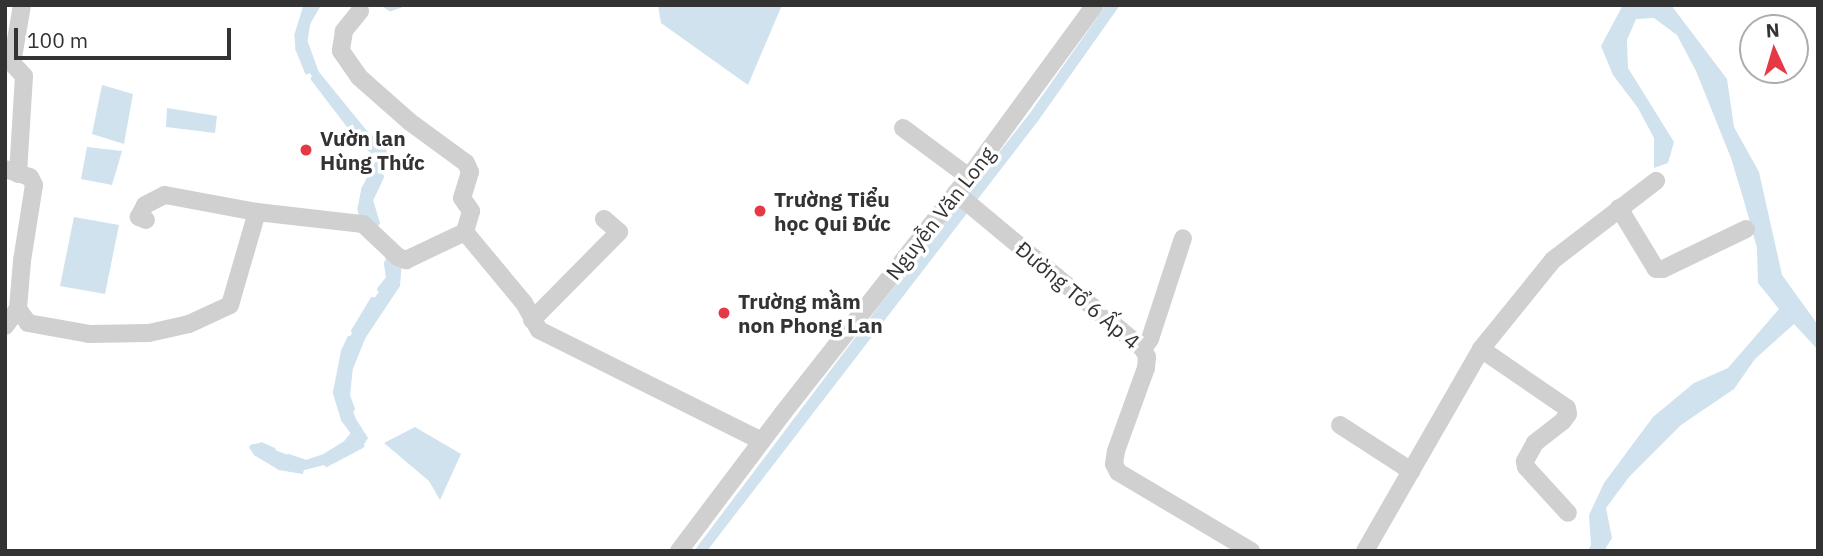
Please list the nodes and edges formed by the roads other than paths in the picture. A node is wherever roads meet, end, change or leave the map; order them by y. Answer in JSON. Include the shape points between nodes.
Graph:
{"nodes":[{"id":1,"x":22,"y":5,"type":"edge"},
{"id":2,"x":1095,"y":5,"type":"edge"},
{"id":3,"x":360,"y":11,"type":"dead end"},
{"id":4,"x":902,"y":128,"type":"dead end"},
{"id":5,"x":12,"y":171,"type":"edge"},
{"id":6,"x":969,"y":177,"type":"junction"},
{"id":7,"x":1656,"y":181,"type":"dead end"},
{"id":8,"x":956,"y":193,"type":"junction"},
{"id":9,"x":1619,"y":208,"type":"junction"},
{"id":10,"x":257,"y":212,"type":"junction"},
{"id":11,"x":604,"y":219,"type":"dead end"},
{"id":12,"x":146,"y":220,"type":"dead end"},
{"id":13,"x":1746,"y":229,"type":"dead end"},
{"id":14,"x":465,"y":232,"type":"junction"},
{"id":15,"x":1182,"y":238,"type":"dead end"},
{"id":16,"x":18,"y":309,"type":"junction"},
{"id":17,"x":532,"y":320,"type":"junction"},
{"id":18,"x":5,"y":326,"type":"edge"},
{"id":19,"x":1143,"y":349,"type":"junction"},
{"id":20,"x":1481,"y":349,"type":"junction"},
{"id":21,"x":1340,"y":425,"type":"dead end"},
{"id":22,"x":762,"y":441,"type":"junction"},
{"id":23,"x":1411,"y":471,"type":"junction"},
{"id":24,"x":1568,"y":513,"type":"dead end"},
{"id":25,"x":679,"y":551,"type":"edge"},
{"id":26,"x":1251,"y":551,"type":"edge"},
{"id":27,"x":1365,"y":551,"type":"edge"}],
"edges":[{"from":1,"to":5,"type":"street","via":[[12,63],[24,76]]},
{"from":2,"to":6,"type":"street","name":"Nguyễn Văn Long"},
{"from":3,"to":14,"type":"street","via":[[344,31],[341,51],[359,76],[410,122],[466,163],[470,172],[461,198],[471,211]]},
{"from":4,"to":6,"type":"street"},
{"from":5,"to":16,"type":"street","via":[[30,177],[34,185]]},
{"from":6,"to":8,"type":"street","name":"Nguyễn Văn Long"},
{"from":7,"to":9,"type":"street"},
{"from":8,"to":19,"type":"street","name":"Đường Tổ 6 Ấp 4"},
{"from":8,"to":22,"type":"street","name":"Nguyễn Văn Long"},
{"from":9,"to":13,"type":"street","via":[[1657,269]]},
{"from":9,"to":20,"type":"street","via":[[1553,260]]},
{"from":10,"to":12,"type":"street","via":[[165,195],[145,205],[139,217]]},
{"from":10,"to":14,"type":"street","via":[[363,224],[396,254],[411,260]]},
{"from":10,"to":16,"type":"street","via":[[230,305],[189,324],[149,333],[89,334],[28,323]]},
{"from":11,"to":17,"type":"street","via":[[619,232]]},
{"from":14,"to":17,"type":"street","via":[[524,303]]},
{"from":15,"to":19,"type":"street"},
{"from":16,"to":18,"type":"street"},
{"from":17,"to":22,"type":"street","via":[[539,330]]},
{"from":19,"to":26,"type":"street","name":"Đường Tổ 6 Ấp 4","via":[[1146,368],[1116,451],[1118,472]]},
{"from":20,"to":23,"type":"street"},
{"from":20,"to":24,"type":"street","via":[[1567,408],[1563,421],[1535,443],[1525,461]]},
{"from":21,"to":23,"type":"street"},
{"from":22,"to":25,"type":"street","name":"Nguyễn Văn Long"},
{"from":23,"to":27,"type":"street"}]}
